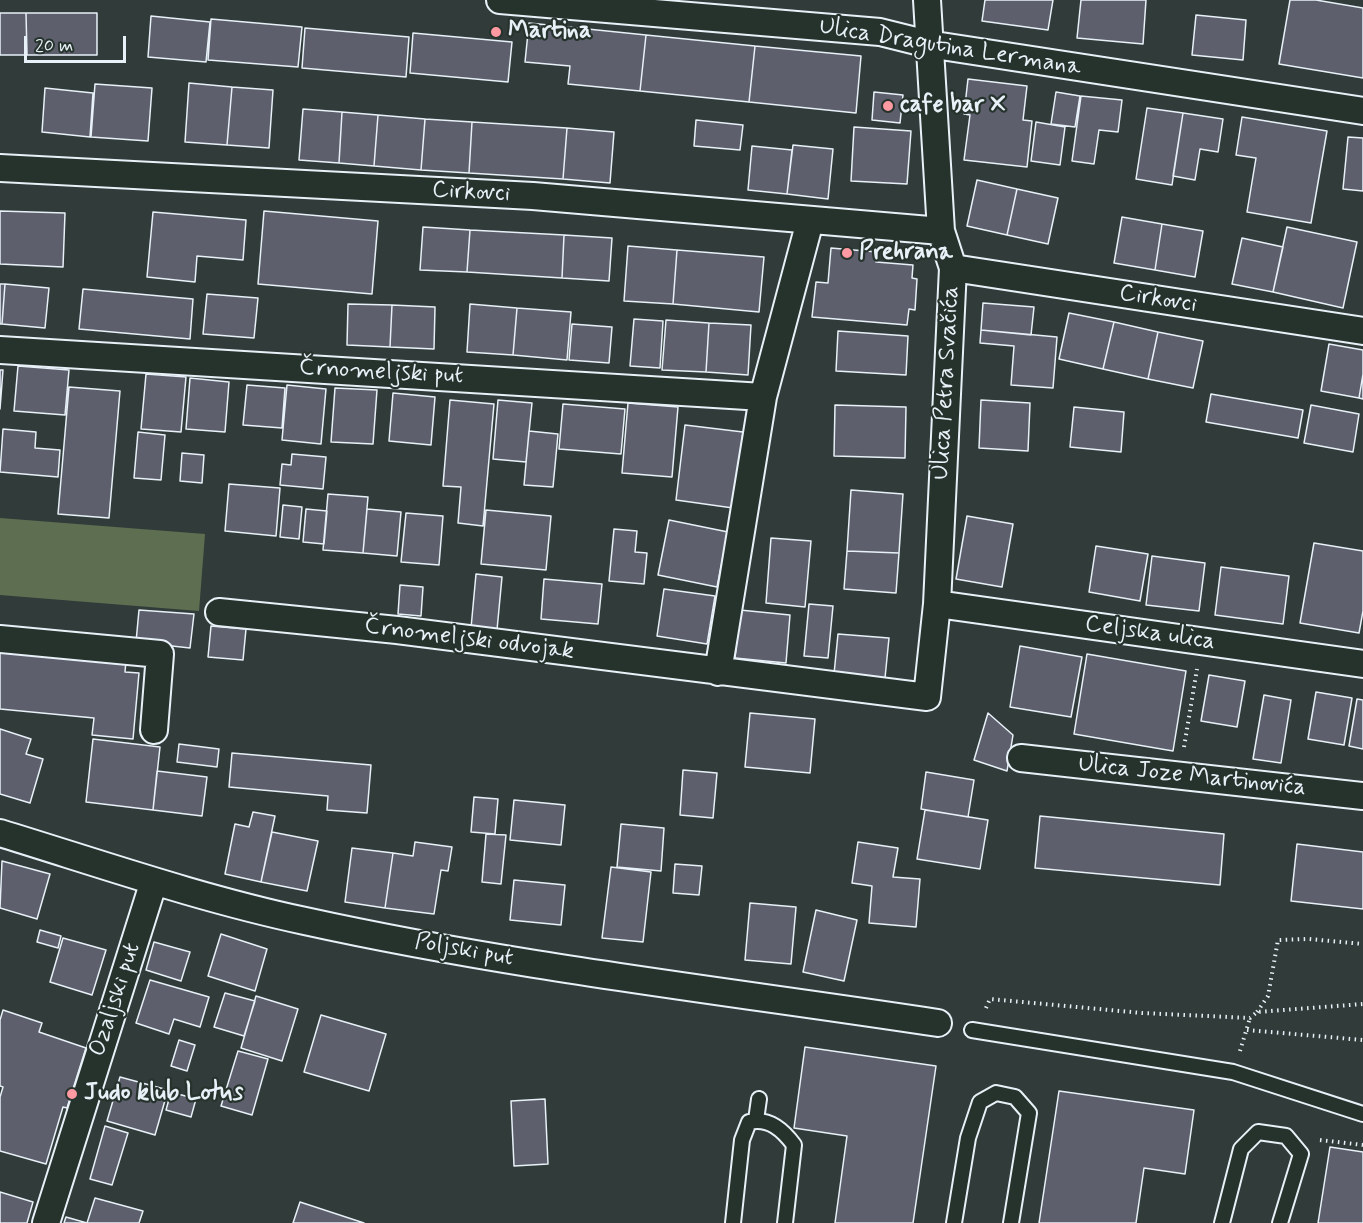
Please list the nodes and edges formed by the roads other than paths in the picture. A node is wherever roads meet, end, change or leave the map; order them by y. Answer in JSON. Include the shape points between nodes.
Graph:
{"nodes":[{"id":1,"x":500,"y":0,"type":"edge"},
{"id":2,"x":509,"y":0,"type":"edge"},
{"id":3,"x":927,"y":0,"type":"edge"},
{"id":4,"x":662,"y":7,"type":"edge"},
{"id":5,"x":928,"y":44,"type":"junction"},
{"id":6,"x":1363,"y":111,"type":"edge"},
{"id":7,"x":0,"y":168,"type":"edge"},
{"id":8,"x":810,"y":221,"type":"junction"},
{"id":9,"x":941,"y":231,"type":"junction"},
{"id":10,"x":953,"y":268,"type":"junction"},
{"id":11,"x":1363,"y":331,"type":"edge"},
{"id":12,"x":0,"y":350,"type":"edge"},
{"id":13,"x":763,"y":397,"type":"junction"},
{"id":14,"x":937,"y":604,"type":"junction"},
{"id":15,"x":219,"y":612,"type":"dead end"},
{"id":16,"x":0,"y":639,"type":"edge"},
{"id":17,"x":1363,"y":664,"type":"edge"},
{"id":18,"x":718,"y":672,"type":"junction"},
{"id":19,"x":927,"y":697,"type":"joint"},
{"id":20,"x":154,"y":730,"type":"dead end"},
{"id":21,"x":1021,"y":758,"type":"dead end"},
{"id":22,"x":1363,"y":796,"type":"edge"},
{"id":23,"x":0,"y":833,"type":"edge"},
{"id":24,"x":154,"y":881,"type":"junction"},
{"id":25,"x":938,"y":1023,"type":"dead end"},
{"id":26,"x":974,"y":1030,"type":"road end"},
{"id":27,"x":759,"y":1099,"type":"dead end"},
{"id":28,"x":1363,"y":1114,"type":"edge"},
{"id":29,"x":756,"y":1120,"type":"junction"},
{"id":30,"x":46,"y":1223,"type":"edge"},
{"id":31,"x":733,"y":1223,"type":"edge"},
{"id":32,"x":785,"y":1223,"type":"edge"},
{"id":33,"x":954,"y":1223,"type":"edge"},
{"id":34,"x":1011,"y":1223,"type":"edge"},
{"id":35,"x":1222,"y":1223,"type":"edge"},
{"id":36,"x":1280,"y":1223,"type":"edge"}],
"edges":[{"from":1,"to":2,"type":"street","name":"Ulica Dragutina Lermana"},
{"from":2,"to":4,"type":"street","name":"Ulica Dragutina Lermana"},
{"from":3,"to":5,"type":"street","name":"Ulica Petra Svačića"},
{"from":4,"to":5,"type":"street","name":"Ulica Dragutina Lermana","via":[[879,32]]},
{"from":5,"to":6,"type":"street","name":"Ulica Dragutina Lermana"},
{"from":5,"to":9,"type":"street","name":"Ulica Petra Svačića"},
{"from":7,"to":8,"type":"street","name":"Cirkovci","via":[[533,196]]},
{"from":8,"to":9,"type":"street","name":"Cirkovci"},
{"from":8,"to":13,"type":"street"},
{"from":9,"to":10,"type":"street","name":"Ulica Petra Svačića"},
{"from":10,"to":11,"type":"street","name":"Cirkovci"},
{"from":10,"to":14,"type":"street","name":"Ulica Petra Svačića"},
{"from":12,"to":13,"type":"street","name":"Črnomeljski put"},
{"from":13,"to":18,"type":"street"},
{"from":14,"to":17,"type":"street","name":"Celjska ulica"},
{"from":14,"to":19,"type":"street","name":"Ulica Petra Svačića"},
{"from":15,"to":18,"type":"street","name":"Črnomeljski odvojak","via":[[397,630]]},
{"from":16,"to":20,"type":"street","via":[[160,654]]},
{"from":18,"to":19,"type":"street","name":"Črnomeljski odvojak"},
{"from":21,"to":22,"type":"street","name":"Ulica Joze Martinovića"},
{"from":23,"to":24,"type":"street","name":"Poljski put"},
{"from":24,"to":25,"type":"street","name":"Poljski put","via":[[304,921],[506,959]]},
{"from":24,"to":30,"type":"street","name":"Ozaljski put"},
{"from":26,"to":28,"type":"lane","via":[[1233,1072]]},
{"from":27,"to":29,"type":"lane"},
{"from":29,"to":31,"type":"lane","via":[[749,1122],[742,1140]]},
{"from":29,"to":32,"type":"lane","via":[[780,1127],[794,1145]]},
{"from":33,"to":34,"type":"lane","via":[[968,1138],[980,1102],[996,1093],[1015,1097],[1029,1113]]},
{"from":35,"to":36,"type":"lane","via":[[1241,1149],[1258,1132],[1286,1136],[1300,1154]]}]}
